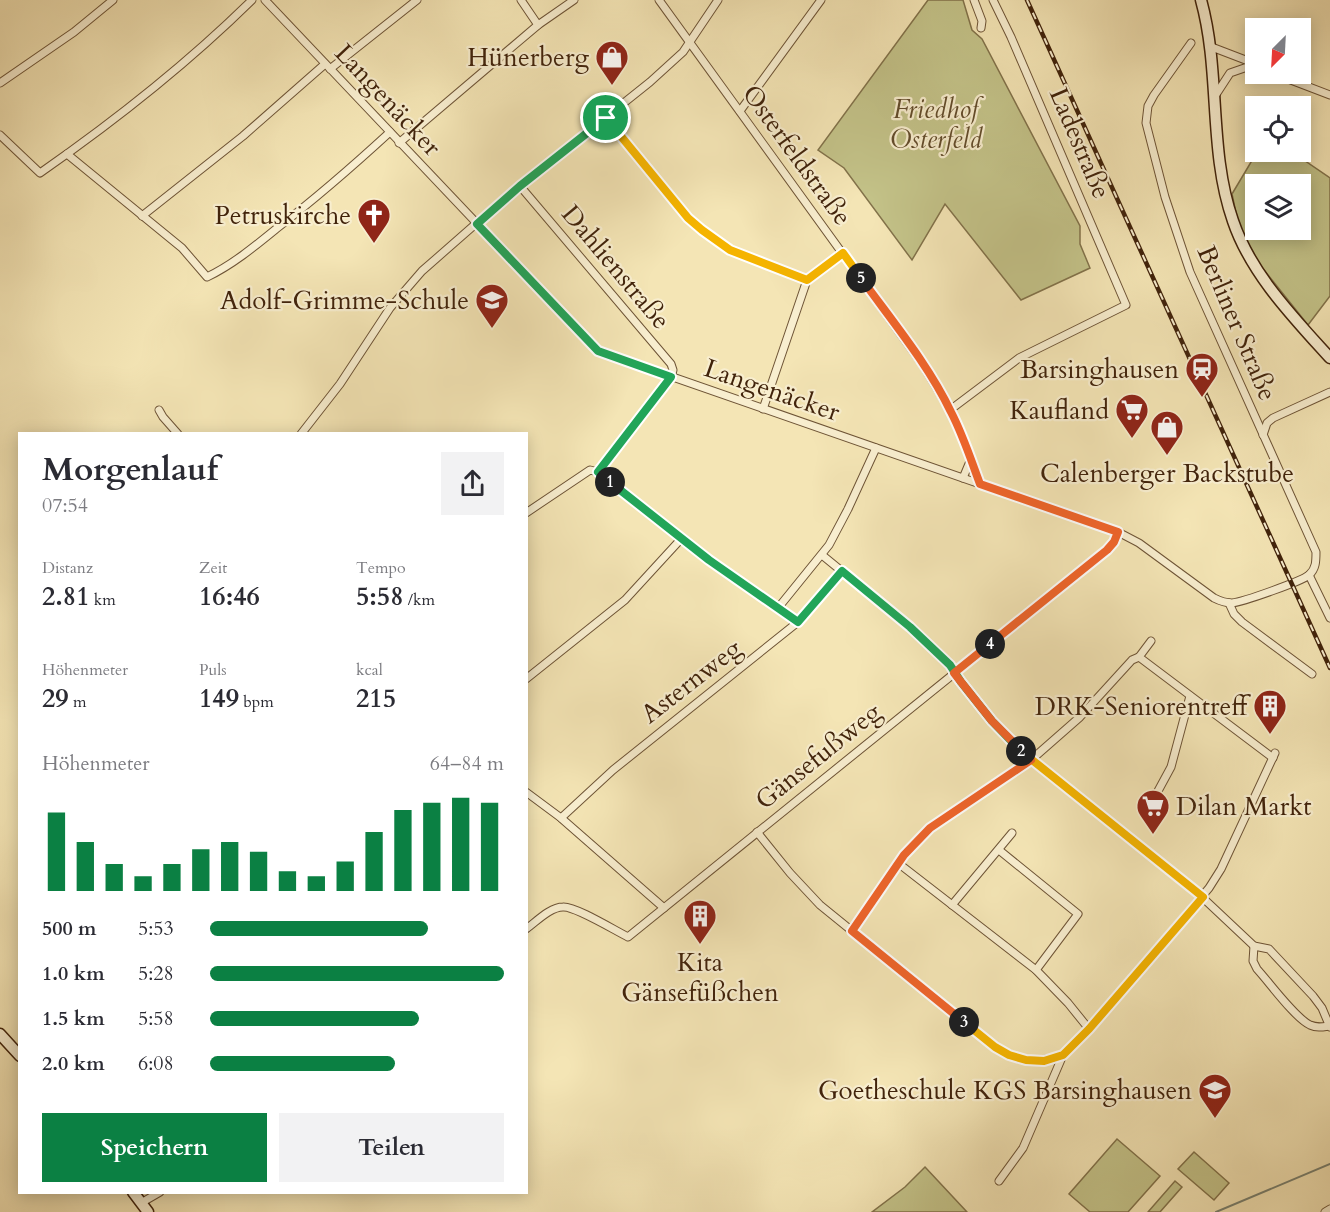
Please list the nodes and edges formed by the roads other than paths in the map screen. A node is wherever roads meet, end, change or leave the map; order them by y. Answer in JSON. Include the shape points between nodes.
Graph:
{"nodes":[{"id":1,"x":113,"y":0,"type":"edge"},
{"id":2,"x":252,"y":0,"type":"edge"},
{"id":3,"x":417,"y":0,"type":"edge"},
{"id":4,"x":520,"y":0,"type":"edge"},
{"id":5,"x":574,"y":0,"type":"edge"},
{"id":6,"x":659,"y":0,"type":"edge"},
{"id":7,"x":718,"y":0,"type":"edge"},
{"id":8,"x":821,"y":0,"type":"edge"},
{"id":9,"x":974,"y":0,"type":"edge"},
{"id":10,"x":993,"y":0,"type":"edge"},
{"id":11,"x":1201,"y":0,"type":"edge"},
{"id":12,"x":267,"y":1,"type":"edge"},
{"id":13,"x":538,"y":25,"type":"junction"},
{"id":14,"x":981,"y":28,"type":"dead end"},
{"id":15,"x":690,"y":42,"type":"junction"},
{"id":16,"x":1191,"y":43,"type":"dead end"},
{"id":17,"x":1209,"y":46,"type":"junction"},
{"id":18,"x":1245,"y":60,"type":"edge"},
{"id":19,"x":328,"y":67,"type":"junction"},
{"id":20,"x":1245,"y":68,"type":"edge"},
{"id":21,"x":0,"y":83,"type":"edge"},
{"id":22,"x":1301,"y":84,"type":"edge"},
{"id":23,"x":1330,"y":95,"type":"edge"},
{"id":24,"x":1214,"y":98,"type":"junction"},
{"id":25,"x":740,"y":111,"type":"junction"},
{"id":26,"x":606,"y":118,"type":"junction"},
{"id":27,"x":390,"y":132,"type":"junction"},
{"id":28,"x":0,"y":135,"type":"edge"},
{"id":29,"x":399,"y":143,"type":"junction"},
{"id":30,"x":67,"y":154,"type":"junction"},
{"id":31,"x":520,"y":186,"type":"junction"},
{"id":32,"x":142,"y":216,"type":"junction"},
{"id":33,"x":477,"y":224,"type":"junction"},
{"id":34,"x":843,"y":253,"type":"junction"},
{"id":35,"x":807,"y":280,"type":"junction"},
{"id":36,"x":1330,"y":358,"type":"edge"},
{"id":37,"x":671,"y":377,"type":"junction"},
{"id":38,"x":1330,"y":392,"type":"edge"},
{"id":39,"x":763,"y":409,"type":"junction"},
{"id":40,"x":159,"y":410,"type":"dead end"},
{"id":41,"x":950,"y":410,"type":"junction"},
{"id":42,"x":307,"y":426,"type":"junction"},
{"id":43,"x":176,"y":432,"type":"edge"},
{"id":44,"x":302,"y":432,"type":"edge"},
{"id":45,"x":312,"y":432,"type":"edge"},
{"id":46,"x":1263,"y":435,"type":"junction"},
{"id":47,"x":876,"y":448,"type":"junction"},
{"id":48,"x":971,"y":459,"type":"junction"},
{"id":49,"x":598,"y":472,"type":"junction"},
{"id":50,"x":963,"y":478,"type":"junction"},
{"id":51,"x":980,"y":484,"type":"junction"},
{"id":52,"x":528,"y":512,"type":"edge"},
{"id":53,"x":1118,"y":532,"type":"junction"},
{"id":54,"x":681,"y":539,"type":"junction"},
{"id":55,"x":822,"y":555,"type":"junction"},
{"id":56,"x":842,"y":571,"type":"junction"},
{"id":57,"x":1309,"y":575,"type":"junction"},
{"id":58,"x":1229,"y":603,"type":"junction"},
{"id":59,"x":778,"y":608,"type":"junction"},
{"id":60,"x":1330,"y":618,"type":"edge"},
{"id":61,"x":798,"y":622,"type":"junction"},
{"id":62,"x":1151,"y":641,"type":"dead end"},
{"id":63,"x":1139,"y":657,"type":"junction"},
{"id":64,"x":954,"y":673,"type":"junction"},
{"id":65,"x":1312,"y":674,"type":"dead end"},
{"id":66,"x":528,"y":677,"type":"edge"},
{"id":67,"x":1190,"y":696,"type":"junction"},
{"id":68,"x":1031,"y":760,"type":"junction"},
{"id":69,"x":1158,"y":791,"type":"dead end"},
{"id":70,"x":528,"y":793,"type":"edge"},
{"id":71,"x":561,"y":818,"type":"junction"},
{"id":72,"x":757,"y":832,"type":"junction"},
{"id":73,"x":1012,"y":833,"type":"dead end"},
{"id":74,"x":999,"y":850,"type":"junction"},
{"id":75,"x":898,"y":863,"type":"junction"},
{"id":76,"x":1203,"y":897,"type":"junction"},
{"id":77,"x":952,"y":905,"type":"junction"},
{"id":78,"x":664,"y":908,"type":"junction"},
{"id":79,"x":528,"y":927,"type":"edge"},
{"id":80,"x":852,"y":931,"type":"junction"},
{"id":81,"x":1254,"y":946,"type":"junction"},
{"id":82,"x":1036,"y":970,"type":"junction"},
{"id":83,"x":1330,"y":1001,"type":"edge"},
{"id":84,"x":1322,"y":1008,"type":"junction"},
{"id":85,"x":1329,"y":1026,"type":"edge"},
{"id":86,"x":1089,"y":1029,"type":"junction"},
{"id":87,"x":0,"y":1034,"type":"edge"},
{"id":88,"x":18,"y":1054,"type":"edge"},
{"id":89,"x":1063,"y":1055,"type":"junction"},
{"id":90,"x":999,"y":1181,"type":"dead end"},
{"id":91,"x":134,"y":1194,"type":"edge"},
{"id":92,"x":156,"y":1194,"type":"edge"},
{"id":93,"x":145,"y":1208,"type":"edge"},
{"id":94,"x":1330,"y":1209,"type":"edge"},
{"id":95,"x":1325,"y":1212,"type":"edge"}],
"edges":[{"from":1,"to":21,"type":"street"},
{"from":2,"to":30,"type":"street","via":[[160,84]]},
{"from":3,"to":19,"type":"street"},
{"from":4,"to":13,"type":"street"},
{"from":5,"to":13,"type":"street"},
{"from":6,"to":15,"type":"street","name":"Osterfeldstraße"},
{"from":7,"to":15,"type":"street"},
{"from":8,"to":25,"type":"street"},
{"from":9,"to":14,"type":"street"},
{"from":10,"to":41,"type":"street","name":"Ladestraße","via":[[1126,304],[1019,358]]},
{"from":11,"to":17,"type":"main road"},
{"from":12,"to":19,"type":"street","name":"Langenäcker"},
{"from":13,"to":29,"type":"street"},
{"from":15,"to":25,"type":"street","name":"Osterfeldstraße"},
{"from":15,"to":26,"type":"street"},
{"from":16,"to":46,"type":"street","name":"Berliner Straße","via":[[1148,106],[1146,123],[1183,252]]},
{"from":17,"to":18,"type":"street"},
{"from":17,"to":24,"type":"main road"},
{"from":19,"to":27,"type":"street","name":"Langenäcker"},
{"from":19,"to":32,"type":"street"},
{"from":20,"to":24,"type":"street","via":[[1230,74]]},
{"from":22,"to":23,"type":"street"},
{"from":24,"to":36,"type":"main road","via":[[1224,188],[1247,254]]},
{"from":25,"to":34,"type":"street","name":"Osterfeldstraße"},
{"from":26,"to":31,"type":"street"},
{"from":26,"to":35,"type":"street","via":[[702,230],[730,250]]},
{"from":27,"to":29,"type":"street","name":"Langenäcker"},
{"from":27,"to":32,"type":"street","via":[[284,224],[207,277],[182,249]]},
{"from":28,"to":30,"type":"street","via":[[40,173]]},
{"from":29,"to":33,"type":"street","name":"Langenäcker"},
{"from":30,"to":32,"type":"street"},
{"from":31,"to":33,"type":"street"},
{"from":31,"to":37,"type":"street","name":"Dahlienstraße","via":[[671,364]]},
{"from":33,"to":37,"type":"street","name":"Langenäcker","via":[[598,351]]},
{"from":33,"to":42,"type":"street","via":[[422,271],[390,308]]},
{"from":34,"to":35,"type":"street"},
{"from":34,"to":41,"type":"street","name":"Osterfeldstraße","via":[[921,362]]},
{"from":35,"to":39,"type":"street"},
{"from":37,"to":39,"type":"street","name":"Langenäcker"},
{"from":37,"to":49,"type":"street"},
{"from":38,"to":46,"type":"street","via":[[1273,418]]},
{"from":39,"to":47,"type":"street","name":"Langenäcker"},
{"from":40,"to":43,"type":"street"},
{"from":41,"to":48,"type":"street","name":"Osterfeldstraße"},
{"from":42,"to":44,"type":"street"},
{"from":42,"to":45,"type":"street"},
{"from":46,"to":57,"type":"street","name":"Berliner Straße","via":[[1316,552]]},
{"from":47,"to":50,"type":"street","name":"Langenäcker"},
{"from":47,"to":55,"type":"street"},
{"from":48,"to":50,"type":"street"},
{"from":48,"to":51,"type":"street","name":"Osterfeldstraße"},
{"from":49,"to":52,"type":"street","via":[[590,470]]},
{"from":49,"to":54,"type":"street"},
{"from":50,"to":51,"type":"street","name":"Langenäcker"},
{"from":51,"to":53,"type":"street","name":"Langenäcker"},
{"from":53,"to":58,"type":"street","name":"Langenäcker","via":[[1214,598]]},
{"from":53,"to":64,"type":"street","name":"Gänsefußweg","via":[[1107,550]]},
{"from":54,"to":59,"type":"street"},
{"from":54,"to":66,"type":"street","via":[[625,600]]},
{"from":55,"to":56,"type":"street"},
{"from":55,"to":59,"type":"street"},
{"from":56,"to":61,"type":"street","name":"Asternweg"},
{"from":56,"to":64,"type":"street","via":[[910,627]]},
{"from":57,"to":58,"type":"street"},
{"from":57,"to":60,"type":"street"},
{"from":58,"to":65,"type":"street","via":[[1242,622]]},
{"from":59,"to":61,"type":"street"},
{"from":61,"to":71,"type":"street","name":"Asternweg","via":[[613,770]]},
{"from":62,"to":63,"type":"street"},
{"from":63,"to":67,"type":"street"},
{"from":63,"to":68,"type":"street"},
{"from":64,"to":68,"type":"street","via":[[992,721]]},
{"from":64,"to":72,"type":"street","name":"Gänsefußweg"},
{"from":67,"to":69,"type":"street","via":[[1171,767]]},
{"from":67,"to":76,"type":"street","via":[[1274,756],[1221,869]]},
{"from":68,"to":75,"type":"street","via":[[930,828]]},
{"from":68,"to":76,"type":"street"},
{"from":70,"to":71,"type":"street"},
{"from":71,"to":78,"type":"street"},
{"from":72,"to":78,"type":"street","name":"Gänsefußweg"},
{"from":72,"to":80,"type":"street","via":[[820,905]]},
{"from":73,"to":74,"type":"street"},
{"from":74,"to":77,"type":"street"},
{"from":74,"to":82,"type":"street","via":[[1078,914]]},
{"from":75,"to":77,"type":"street"},
{"from":75,"to":80,"type":"street"},
{"from":76,"to":81,"type":"street"},
{"from":76,"to":86,"type":"street"},
{"from":77,"to":82,"type":"street"},
{"from":78,"to":79,"type":"street","name":"Gänsefußweg","via":[[628,936],[562,906]]},
{"from":80,"to":89,"type":"street","via":[[995,1047],[1026,1060],[1044,1061]]},
{"from":81,"to":84,"type":"street","via":[[1269,949]]},
{"from":81,"to":85,"type":"street","via":[[1253,961],[1304,1021]]},
{"from":82,"to":86,"type":"street"},
{"from":83,"to":84,"type":"street"},
{"from":84,"to":85,"type":"street"},
{"from":86,"to":89,"type":"street"},
{"from":87,"to":88,"type":"main road"},
{"from":89,"to":90,"type":"street","via":[[1023,1148]]},
{"from":91,"to":93,"type":"main road"},
{"from":92,"to":93,"type":"street"},
{"from":94,"to":95,"type":"street"}]}
